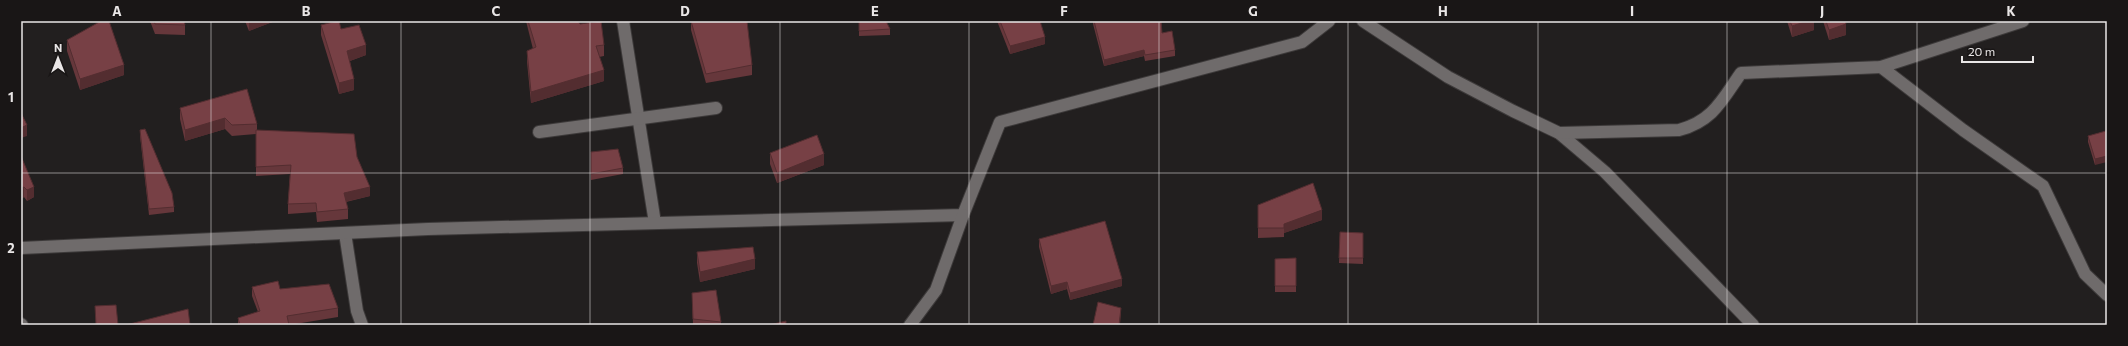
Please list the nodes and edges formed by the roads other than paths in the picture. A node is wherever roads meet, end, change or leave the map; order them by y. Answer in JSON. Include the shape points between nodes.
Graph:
{"nodes":[{"id":1,"x":623,"y":21,"type":"edge"},
{"id":2,"x":1328,"y":21,"type":"edge"},
{"id":3,"x":1363,"y":21,"type":"edge"},
{"id":4,"x":2023,"y":21,"type":"edge"},
{"id":5,"x":1881,"y":67,"type":"junction"},
{"id":6,"x":716,"y":108,"type":"dead end"},
{"id":7,"x":639,"y":119,"type":"junction"},
{"id":8,"x":539,"y":132,"type":"dead end"},
{"id":9,"x":1559,"y":133,"type":"junction"},
{"id":10,"x":963,"y":215,"type":"junction"},
{"id":11,"x":655,"y":223,"type":"junction"},
{"id":12,"x":345,"y":233,"type":"junction"},
{"id":13,"x":21,"y":248,"type":"edge"},
{"id":14,"x":2107,"y":295,"type":"edge"},
{"id":15,"x":362,"y":325,"type":"edge"},
{"id":16,"x":910,"y":325,"type":"edge"},
{"id":17,"x":1754,"y":325,"type":"edge"}],
"edges":[{"from":1,"to":7,"type":"street"},
{"from":2,"to":10,"type":"street","via":[[1302,42],[1000,122]]},
{"from":3,"to":9,"type":"street","via":[[1448,77]]},
{"from":4,"to":5,"type":"street"},
{"from":5,"to":9,"type":"street","via":[[1741,73],[1710,116],[1691,127],[1679,130]]},
{"from":5,"to":14,"type":"street","via":[[1963,130],[2043,186],[2085,274]]},
{"from":6,"to":7,"type":"street"},
{"from":7,"to":8,"type":"street"},
{"from":7,"to":11,"type":"street"},
{"from":9,"to":17,"type":"street","via":[[1605,172]]},
{"from":10,"to":11,"type":"street"},
{"from":10,"to":16,"type":"street","via":[[936,290]]},
{"from":11,"to":12,"type":"street"},
{"from":12,"to":13,"type":"street"},
{"from":12,"to":15,"type":"street","via":[[357,311]]}]}
